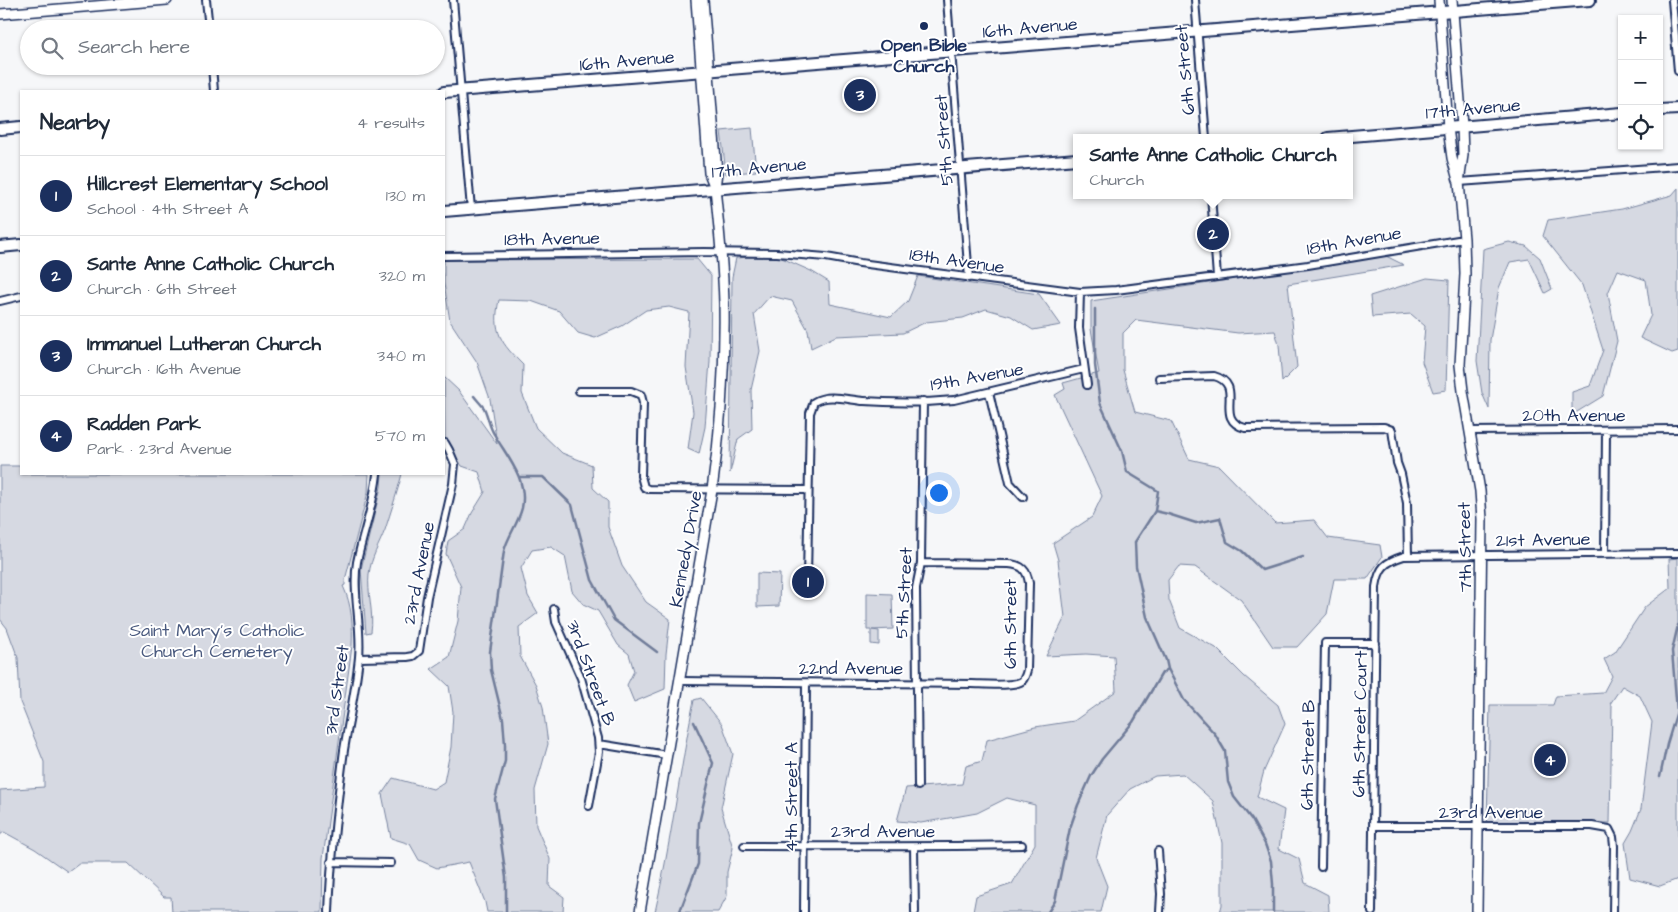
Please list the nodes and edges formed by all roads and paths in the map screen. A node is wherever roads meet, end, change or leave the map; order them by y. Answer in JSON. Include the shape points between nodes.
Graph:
{"nodes":[{"id":1,"x":166,"y":0,"type":"edge"},
{"id":2,"x":206,"y":0,"type":"edge"},
{"id":3,"x":453,"y":0,"type":"edge"},
{"id":4,"x":696,"y":0,"type":"edge"},
{"id":5,"x":703,"y":0,"type":"edge"},
{"id":6,"x":947,"y":0,"type":"edge"},
{"id":7,"x":1195,"y":0,"type":"edge"},
{"id":8,"x":1439,"y":0,"type":"edge"},
{"id":9,"x":1452,"y":0,"type":"edge"},
{"id":10,"x":1590,"y":0,"type":"edge"},
{"id":11,"x":1672,"y":0,"type":"edge"},
{"id":12,"x":1453,"y":11,"type":"junction"},
{"id":13,"x":1438,"y":12,"type":"junction"},
{"id":14,"x":0,"y":14,"type":"edge"},
{"id":15,"x":208,"y":20,"type":"edge"},
{"id":16,"x":1197,"y":30,"type":"junction"},
{"id":17,"x":951,"y":51,"type":"junction"},
{"id":18,"x":706,"y":71,"type":"junction"},
{"id":19,"x":1678,"y":71,"type":"edge"},
{"id":20,"x":213,"y":75,"type":"edge"},
{"id":21,"x":214,"y":90,"type":"edge"},
{"id":22,"x":460,"y":91,"type":"junction"},
{"id":23,"x":445,"y":92,"type":"edge"},
{"id":24,"x":1678,"y":109,"type":"edge"},
{"id":25,"x":1663,"y":110,"type":"edge"},
{"id":26,"x":1618,"y":113,"type":"edge"},
{"id":27,"x":1462,"y":126,"type":"junction"},
{"id":28,"x":20,"y":127,"type":"edge"},
{"id":29,"x":1448,"y":128,"type":"junction"},
{"id":30,"x":0,"y":130,"type":"edge"},
{"id":31,"x":1206,"y":134,"type":"edge"},
{"id":32,"x":1353,"y":136,"type":"edge"},
{"id":33,"x":1073,"y":159,"type":"edge"},
{"id":34,"x":1678,"y":166,"type":"edge"},
{"id":35,"x":961,"y":168,"type":"junction"},
{"id":36,"x":1459,"y":182,"type":"junction"},
{"id":37,"x":716,"y":188,"type":"junction"},
{"id":38,"x":1211,"y":199,"type":"edge"},
{"id":39,"x":471,"y":209,"type":"junction"},
{"id":40,"x":445,"y":211,"type":"edge"},
{"id":41,"x":1464,"y":239,"type":"junction"},
{"id":42,"x":20,"y":246,"type":"edge"},
{"id":43,"x":0,"y":247,"type":"edge"},
{"id":44,"x":721,"y":253,"type":"junction"},
{"id":45,"x":445,"y":256,"type":"edge"},
{"id":46,"x":1217,"y":277,"type":"junction"},
{"id":47,"x":969,"y":278,"type":"junction"},
{"id":48,"x":1080,"y":292,"type":"junction"},
{"id":49,"x":20,"y":296,"type":"edge"},
{"id":50,"x":0,"y":301,"type":"edge"},
{"id":51,"x":1084,"y":369,"type":"junction"},
{"id":52,"x":1159,"y":378,"type":"dead end"},
{"id":53,"x":1087,"y":385,"type":"dead end"},
{"id":54,"x":579,"y":391,"type":"dead end"},
{"id":55,"x":989,"y":392,"type":"junction"},
{"id":56,"x":923,"y":401,"type":"junction"},
{"id":57,"x":1678,"y":429,"type":"edge"},
{"id":58,"x":1606,"y":430,"type":"junction"},
{"id":59,"x":1469,"y":431,"type":"junction"},
{"id":60,"x":445,"y":445,"type":"edge"},
{"id":61,"x":377,"y":475,"type":"edge"},
{"id":62,"x":712,"y":490,"type":"junction"},
{"id":63,"x":808,"y":490,"type":"junction"},
{"id":64,"x":1023,"y":497,"type":"dead end"},
{"id":65,"x":1678,"y":553,"type":"edge"},
{"id":66,"x":1606,"y":554,"type":"junction"},
{"id":67,"x":1408,"y":556,"type":"junction"},
{"id":68,"x":1482,"y":556,"type":"junction"},
{"id":69,"x":920,"y":563,"type":"junction"},
{"id":70,"x":807,"y":578,"type":"dead end"},
{"id":71,"x":554,"y":609,"type":"dead end"},
{"id":72,"x":1376,"y":643,"type":"junction"},
{"id":73,"x":359,"y":658,"type":"junction"},
{"id":74,"x":680,"y":681,"type":"junction"},
{"id":75,"x":1021,"y":682,"type":"joint"},
{"id":76,"x":806,"y":683,"type":"junction"},
{"id":77,"x":916,"y":684,"type":"junction"},
{"id":78,"x":599,"y":744,"type":"junction"},
{"id":79,"x":667,"y":755,"type":"junction"},
{"id":80,"x":918,"y":786,"type":"dead end"},
{"id":81,"x":589,"y":806,"type":"dead end"},
{"id":82,"x":1374,"y":826,"type":"junction"},
{"id":83,"x":1479,"y":827,"type":"junction"},
{"id":84,"x":744,"y":846,"type":"dead end"},
{"id":85,"x":805,"y":846,"type":"junction"},
{"id":86,"x":1022,"y":846,"type":"dead end"},
{"id":87,"x":914,"y":847,"type":"junction"},
{"id":88,"x":1158,"y":851,"type":"dead end"},
{"id":89,"x":331,"y":862,"type":"junction"},
{"id":90,"x":391,"y":863,"type":"dead end"},
{"id":91,"x":1321,"y":868,"type":"dead end"},
{"id":92,"x":329,"y":912,"type":"edge"},
{"id":93,"x":640,"y":912,"type":"edge"},
{"id":94,"x":804,"y":912,"type":"edge"},
{"id":95,"x":915,"y":912,"type":"edge"},
{"id":96,"x":1160,"y":912,"type":"edge"},
{"id":97,"x":1372,"y":912,"type":"edge"},
{"id":98,"x":1477,"y":912,"type":"edge"},
{"id":99,"x":1612,"y":912,"type":"edge"}],
"edges":[{"from":1,"to":14,"type":"street"},
{"from":2,"to":15,"type":"street"},
{"from":3,"to":22,"type":"street"},
{"from":4,"to":18,"type":"street","name":"Kennedy Drive"},
{"from":5,"to":18,"type":"street","name":"Kennedy Drive"},
{"from":6,"to":17,"type":"street","name":"5th Street"},
{"from":7,"to":16,"type":"street","name":"6th Street"},
{"from":8,"to":13,"type":"street","name":"7th Street"},
{"from":9,"to":12,"type":"street","name":"7th Street"},
{"from":10,"to":12,"type":"main road","name":"16th Avenue"},
{"from":11,"to":19,"type":"street"},
{"from":12,"to":13,"type":"main road","name":"16th Avenue"},
{"from":12,"to":27,"type":"street","name":"7th Street"},
{"from":13,"to":16,"type":"main road","name":"16th Avenue"},
{"from":13,"to":29,"type":"street","name":"7th Street"},
{"from":16,"to":17,"type":"main road","name":"16th Avenue"},
{"from":16,"to":31,"type":"street","name":"6th Street"},
{"from":17,"to":18,"type":"main road","name":"16th Avenue"},
{"from":17,"to":35,"type":"street","name":"5th Street"},
{"from":18,"to":22,"type":"main road","name":"16th Avenue"},
{"from":18,"to":37,"type":"street","name":"Kennedy Drive","via":[[709,173]]},
{"from":20,"to":21,"type":"street"},
{"from":22,"to":23,"type":"main road","name":"16th Avenue"},
{"from":22,"to":39,"type":"street"},
{"from":24,"to":25,"type":"main road"},
{"from":26,"to":27,"type":"main road","name":"17th Avenue"},
{"from":27,"to":29,"type":"main road","name":"17th Avenue"},
{"from":27,"to":36,"type":"street","name":"7th Street","via":[[1463,155]]},
{"from":28,"to":30,"type":"main road"},
{"from":29,"to":32,"type":"main road","name":"17th Avenue"},
{"from":29,"to":36,"type":"street","name":"7th Street"},
{"from":33,"to":35,"type":"main road","name":"17th Avenue"},
{"from":34,"to":36,"type":"street"},
{"from":35,"to":37,"type":"main road","name":"17th Avenue"},
{"from":35,"to":47,"type":"street","name":"5th Street"},
{"from":36,"to":41,"type":"street","name":"7th Street"},
{"from":37,"to":39,"type":"main road","name":"17th Avenue"},
{"from":37,"to":44,"type":"street","name":"Kennedy Drive"},
{"from":38,"to":46,"type":"street"},
{"from":39,"to":40,"type":"main road","name":"17th Avenue"},
{"from":41,"to":46,"type":"street","name":"18th Avenue"},
{"from":41,"to":59,"type":"street","name":"7th Street","via":[[1460,365]]},
{"from":42,"to":43,"type":"main road"},
{"from":44,"to":45,"type":"street","name":"18th Avenue"},
{"from":44,"to":47,"type":"street","name":"18th Avenue","via":[[826,257]]},
{"from":44,"to":62,"type":"street","name":"Kennedy Drive","via":[[723,381]]},
{"from":46,"to":48,"type":"street","name":"18th Avenue"},
{"from":47,"to":48,"type":"street","name":"18th Avenue"},
{"from":48,"to":51,"type":"street","via":[[1079,328]]},
{"from":49,"to":50,"type":"street"},
{"from":51,"to":53,"type":"street"},
{"from":51,"to":55,"type":"street","name":"19th Avenue"},
{"from":52,"to":67,"type":"street","via":[[1220,378],[1229,389],[1231,420],[1244,428],[1384,427],[1392,430],[1406,494]]},
{"from":54,"to":62,"type":"street","via":[[631,391],[640,395],[643,403],[641,476],[644,487],[653,490]]},
{"from":55,"to":56,"type":"street","name":"19th Avenue","via":[[954,400]]},
{"from":55,"to":64,"type":"street","via":[[1010,483]]},
{"from":56,"to":63,"type":"street","name":"19th Avenue","via":[[835,398],[814,402],[810,413]]},
{"from":56,"to":69,"type":"street","name":"5th Street"},
{"from":57,"to":58,"type":"street","name":"20th Avenue"},
{"from":58,"to":59,"type":"street","name":"20th Avenue"},
{"from":58,"to":66,"type":"street"},
{"from":59,"to":68,"type":"street","name":"7th Street","via":[[1480,491]]},
{"from":60,"to":73,"type":"street","name":"23rd Avenue","via":[[454,464],[453,484],[426,597],[419,651],[407,657]]},
{"from":61,"to":73,"type":"street","name":"3rd Street","via":[[356,576]]},
{"from":62,"to":63,"type":"street"},
{"from":62,"to":74,"type":"street","name":"Kennedy Drive"},
{"from":63,"to":70,"type":"street"},
{"from":65,"to":66,"type":"street","name":"21st Avenue"},
{"from":66,"to":68,"type":"street","name":"21st Avenue"},
{"from":67,"to":68,"type":"street","name":"21st Avenue"},
{"from":67,"to":72,"type":"street","name":"6th Street Court","via":[[1387,562],[1379,575]]},
{"from":68,"to":83,"type":"street","name":"7th Street"},
{"from":69,"to":75,"type":"street","name":"6th Street","via":[[1009,564],[1022,568],[1028,575],[1027,670]]},
{"from":69,"to":77,"type":"street","name":"5th Street","via":[[916,588]]},
{"from":71,"to":78,"type":"street","name":"3rd Street B","via":[[556,622],[585,690]]},
{"from":72,"to":82,"type":"street","name":"6th Street Court"},
{"from":72,"to":91,"type":"street","name":"6th Street B","via":[[1325,643]]},
{"from":73,"to":89,"type":"street","name":"3rd Street"},
{"from":74,"to":76,"type":"street","name":"22nd Avenue"},
{"from":74,"to":79,"type":"street","name":"Kennedy Drive"},
{"from":75,"to":77,"type":"street","name":"22nd Avenue"},
{"from":76,"to":77,"type":"street","name":"22nd Avenue"},
{"from":76,"to":85,"type":"street","name":"4th Street A"},
{"from":77,"to":80,"type":"street","name":"5th Street"},
{"from":78,"to":79,"type":"street"},
{"from":78,"to":81,"type":"street","name":"3rd Street B"},
{"from":79,"to":93,"type":"street","name":"Kennedy Drive"},
{"from":82,"to":83,"type":"street","name":"23rd Avenue"},
{"from":82,"to":97,"type":"street","name":"6th Street Court"},
{"from":83,"to":98,"type":"street","name":"7th Street"},
{"from":83,"to":99,"type":"street","name":"23rd Avenue","via":[[1592,826],[1609,829],[1614,846]]},
{"from":84,"to":85,"type":"street","name":"23rd Avenue"},
{"from":85,"to":87,"type":"street","name":"23rd Avenue"},
{"from":85,"to":94,"type":"street","name":"4th Street A"},
{"from":86,"to":87,"type":"street","name":"23rd Avenue"},
{"from":87,"to":95,"type":"street"},
{"from":88,"to":96,"type":"street"},
{"from":89,"to":90,"type":"street"},
{"from":89,"to":92,"type":"street","name":"3rd Street"}]}
